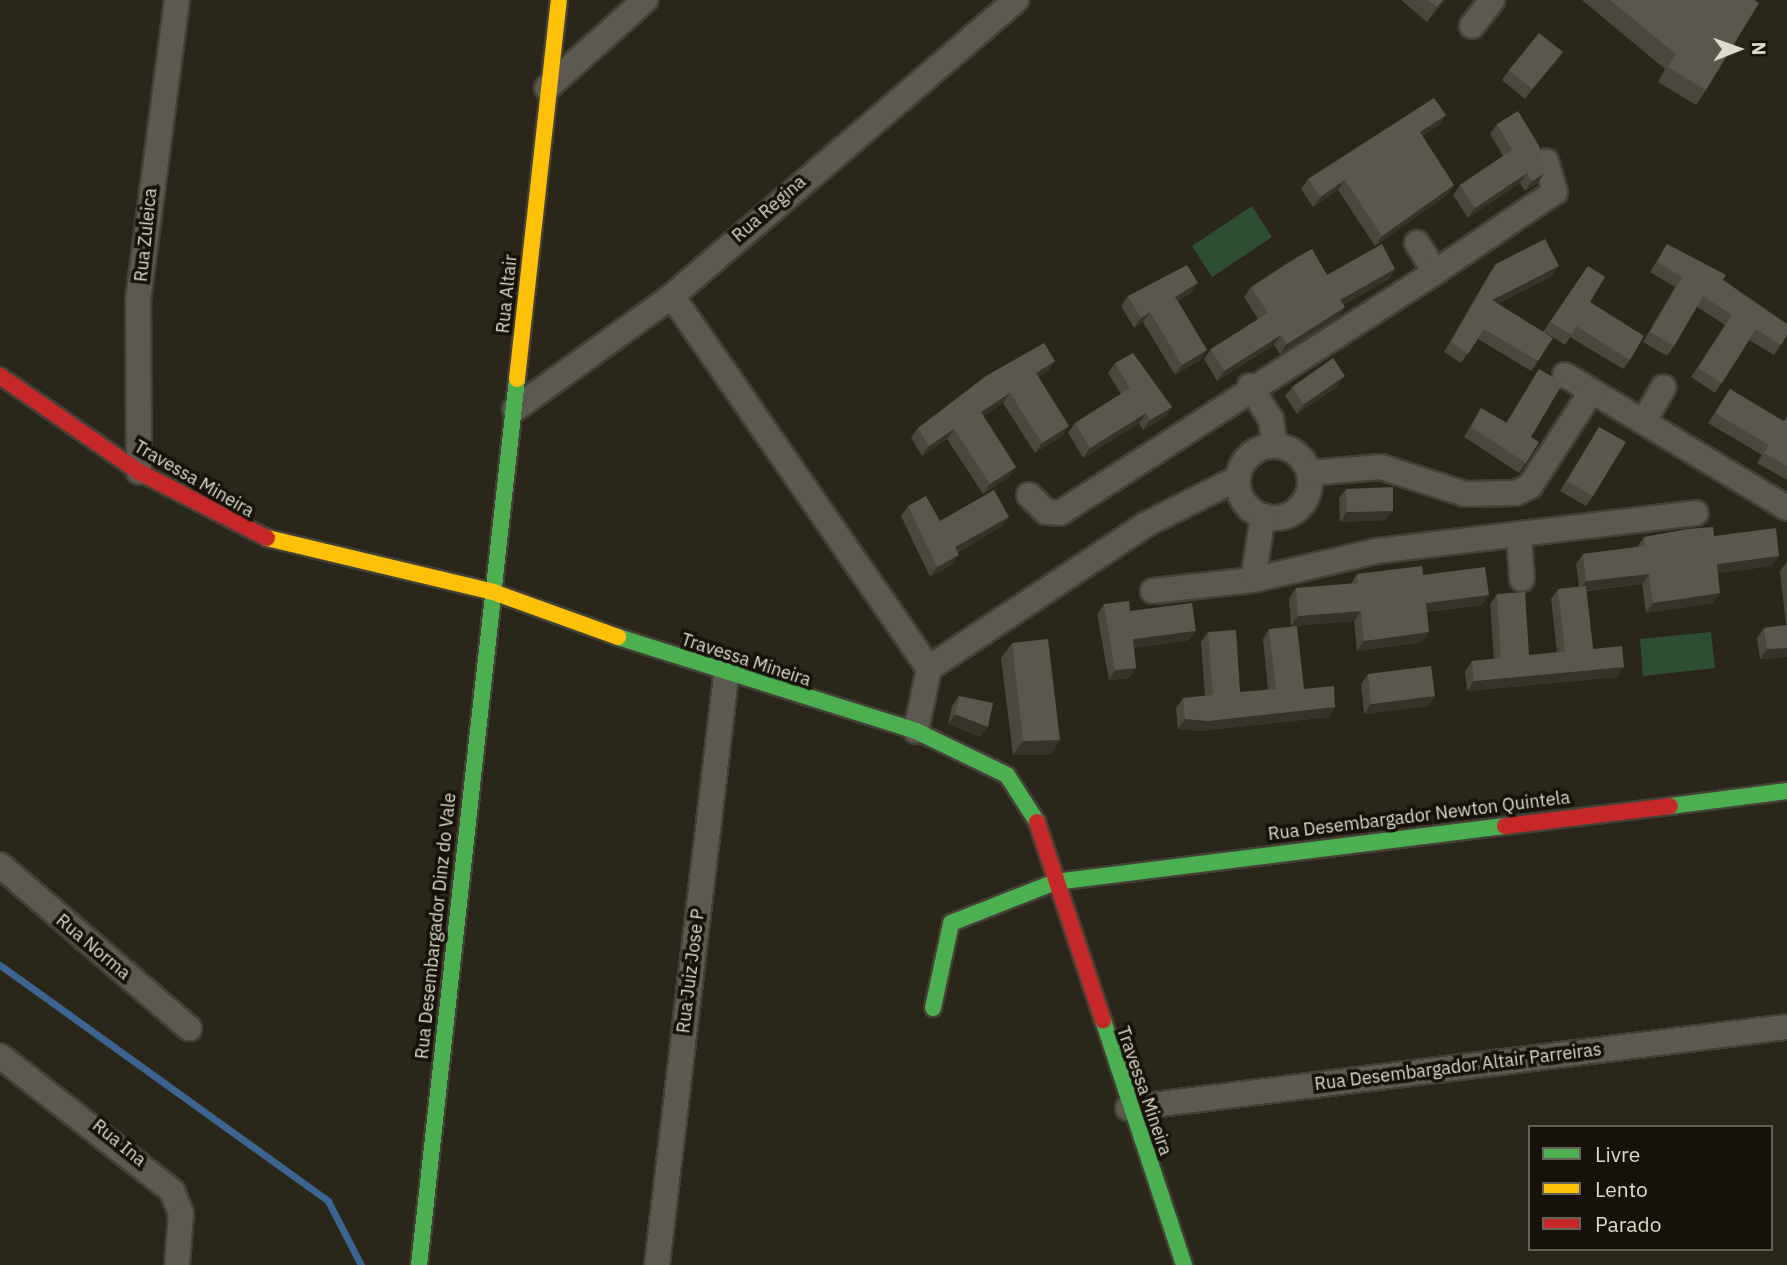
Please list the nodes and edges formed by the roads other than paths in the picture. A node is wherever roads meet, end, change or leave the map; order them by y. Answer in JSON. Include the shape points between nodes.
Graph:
{"nodes":[{"id":1,"x":177,"y":0,"type":"edge"},
{"id":2,"x":559,"y":0,"type":"edge"},
{"id":3,"x":645,"y":0,"type":"edge"},
{"id":4,"x":1016,"y":0,"type":"edge"},
{"id":5,"x":1492,"y":0,"type":"edge"},
{"id":6,"x":1472,"y":26,"type":"dead end"},
{"id":7,"x":547,"y":88,"type":"junction"},
{"id":8,"x":1546,"y":161,"type":"dead end"},
{"id":9,"x":1416,"y":243,"type":"dead end"},
{"id":10,"x":1435,"y":272,"type":"junction"},
{"id":11,"x":672,"y":296,"type":"junction"},
{"id":12,"x":1565,"y":375,"type":"dead end"},
{"id":13,"x":0,"y":376,"type":"edge"},
{"id":14,"x":1250,"y":386,"type":"junction"},
{"id":15,"x":1664,"y":387,"type":"dead end"},
{"id":16,"x":1591,"y":392,"type":"junction"},
{"id":17,"x":515,"y":409,"type":"junction"},
{"id":18,"x":1644,"y":421,"type":"junction"},
{"id":19,"x":1275,"y":446,"type":"junction"},
{"id":20,"x":139,"y":472,"type":"junction"},
{"id":21,"x":1309,"y":473,"type":"junction"},
{"id":22,"x":1238,"y":478,"type":"junction"},
{"id":23,"x":1029,"y":495,"type":"dead end"},
{"id":24,"x":1787,"y":508,"type":"edge"},
{"id":25,"x":1696,"y":513,"type":"dead end"},
{"id":26,"x":1263,"y":516,"type":"junction"},
{"id":27,"x":1519,"y":535,"type":"junction"},
{"id":28,"x":1522,"y":579,"type":"dead end"},
{"id":29,"x":1253,"y":580,"type":"junction"},
{"id":30,"x":1153,"y":591,"type":"dead end"},
{"id":31,"x":493,"y":592,"type":"junction"},
{"id":32,"x":929,"y":668,"type":"junction"},
{"id":33,"x":726,"y":676,"type":"junction"},
{"id":34,"x":916,"y":731,"type":"junction"},
{"id":35,"x":1787,"y":791,"type":"edge"},
{"id":36,"x":0,"y":865,"type":"edge"},
{"id":37,"x":1055,"y":882,"type":"junction"},
{"id":38,"x":933,"y":1008,"type":"dead end"},
{"id":39,"x":1787,"y":1027,"type":"edge"},
{"id":40,"x":189,"y":1028,"type":"dead end"},
{"id":41,"x":0,"y":1056,"type":"edge"},
{"id":42,"x":1129,"y":1108,"type":"junction"},
{"id":43,"x":177,"y":1265,"type":"edge"},
{"id":44,"x":419,"y":1265,"type":"edge"},
{"id":45,"x":657,"y":1265,"type":"edge"},
{"id":46,"x":1184,"y":1265,"type":"edge"}],
"edges":[{"from":1,"to":20,"type":"street","name":"Rua Zuleica","via":[[138,300]]},
{"from":2,"to":7,"type":"street","name":"Rua Altair"},
{"from":3,"to":7,"type":"street"},
{"from":4,"to":11,"type":"street","name":"Rua Regina"},
{"from":5,"to":6,"type":"street"},
{"from":7,"to":17,"type":"street","name":"Rua Altair"},
{"from":8,"to":10,"type":"street","via":[[1555,192]]},
{"from":9,"to":10,"type":"street"},
{"from":10,"to":14,"type":"street"},
{"from":11,"to":17,"type":"street","name":"Rua Regina"},
{"from":11,"to":32,"type":"street"},
{"from":12,"to":16,"type":"street"},
{"from":13,"to":20,"type":"street","name":"Travessa Mineira"},
{"from":14,"to":19,"type":"street","via":[[1271,419]]},
{"from":14,"to":23,"type":"street","via":[[1060,513],[1046,512]]},
{"from":15,"to":18,"type":"street"},
{"from":16,"to":18,"type":"street"},
{"from":16,"to":21,"type":"street","via":[[1530,486],[1516,493],[1465,494],[1381,467]]},
{"from":17,"to":31,"type":"street","name":"Rua Altair"},
{"from":18,"to":24,"type":"street"},
{"from":19,"to":21,"type":"street","via":[[1298,454]]},
{"from":19,"to":22,"type":"street","via":[[1251,454]]},
{"from":20,"to":31,"type":"street","name":"Travessa Mineira","via":[[250,534]]},
{"from":21,"to":26,"type":"street","via":[[1308,495],[1295,512]]},
{"from":22,"to":26,"type":"street","via":[[1245,504]]},
{"from":22,"to":32,"type":"street","via":[[1145,525]]},
{"from":25,"to":27,"type":"street"},
{"from":26,"to":29,"type":"street"},
{"from":27,"to":28,"type":"street"},
{"from":27,"to":29,"type":"street","via":[[1377,551]]},
{"from":29,"to":30,"type":"street"},
{"from":31,"to":33,"type":"street","name":"Travessa Mineira"},
{"from":31,"to":44,"type":"street","name":"Rua Desembargador Dinz do Vale"},
{"from":32,"to":34,"type":"street"},
{"from":33,"to":34,"type":"street","name":"Travessa Mineira"},
{"from":33,"to":45,"type":"street","name":"Rua Juiz Jose P"},
{"from":34,"to":37,"type":"street","name":"Travessa Mineira","via":[[991,765],[1019,787]]},
{"from":35,"to":37,"type":"street","name":"Rua Desembargador Newton Quintela"},
{"from":36,"to":40,"type":"street","name":"Rua Norma"},
{"from":37,"to":38,"type":"street","name":"Rua Desembargador Newton Quintela","via":[[951,923],[942,943]]},
{"from":37,"to":42,"type":"street","name":"Travessa Mineira"},
{"from":39,"to":42,"type":"street","name":"Rua Desembargador Altair Parreiras"},
{"from":41,"to":43,"type":"street","name":"Rua Ina","via":[[172,1191],[181,1213]]},
{"from":42,"to":46,"type":"street","name":"Travessa Mineira"}]}
